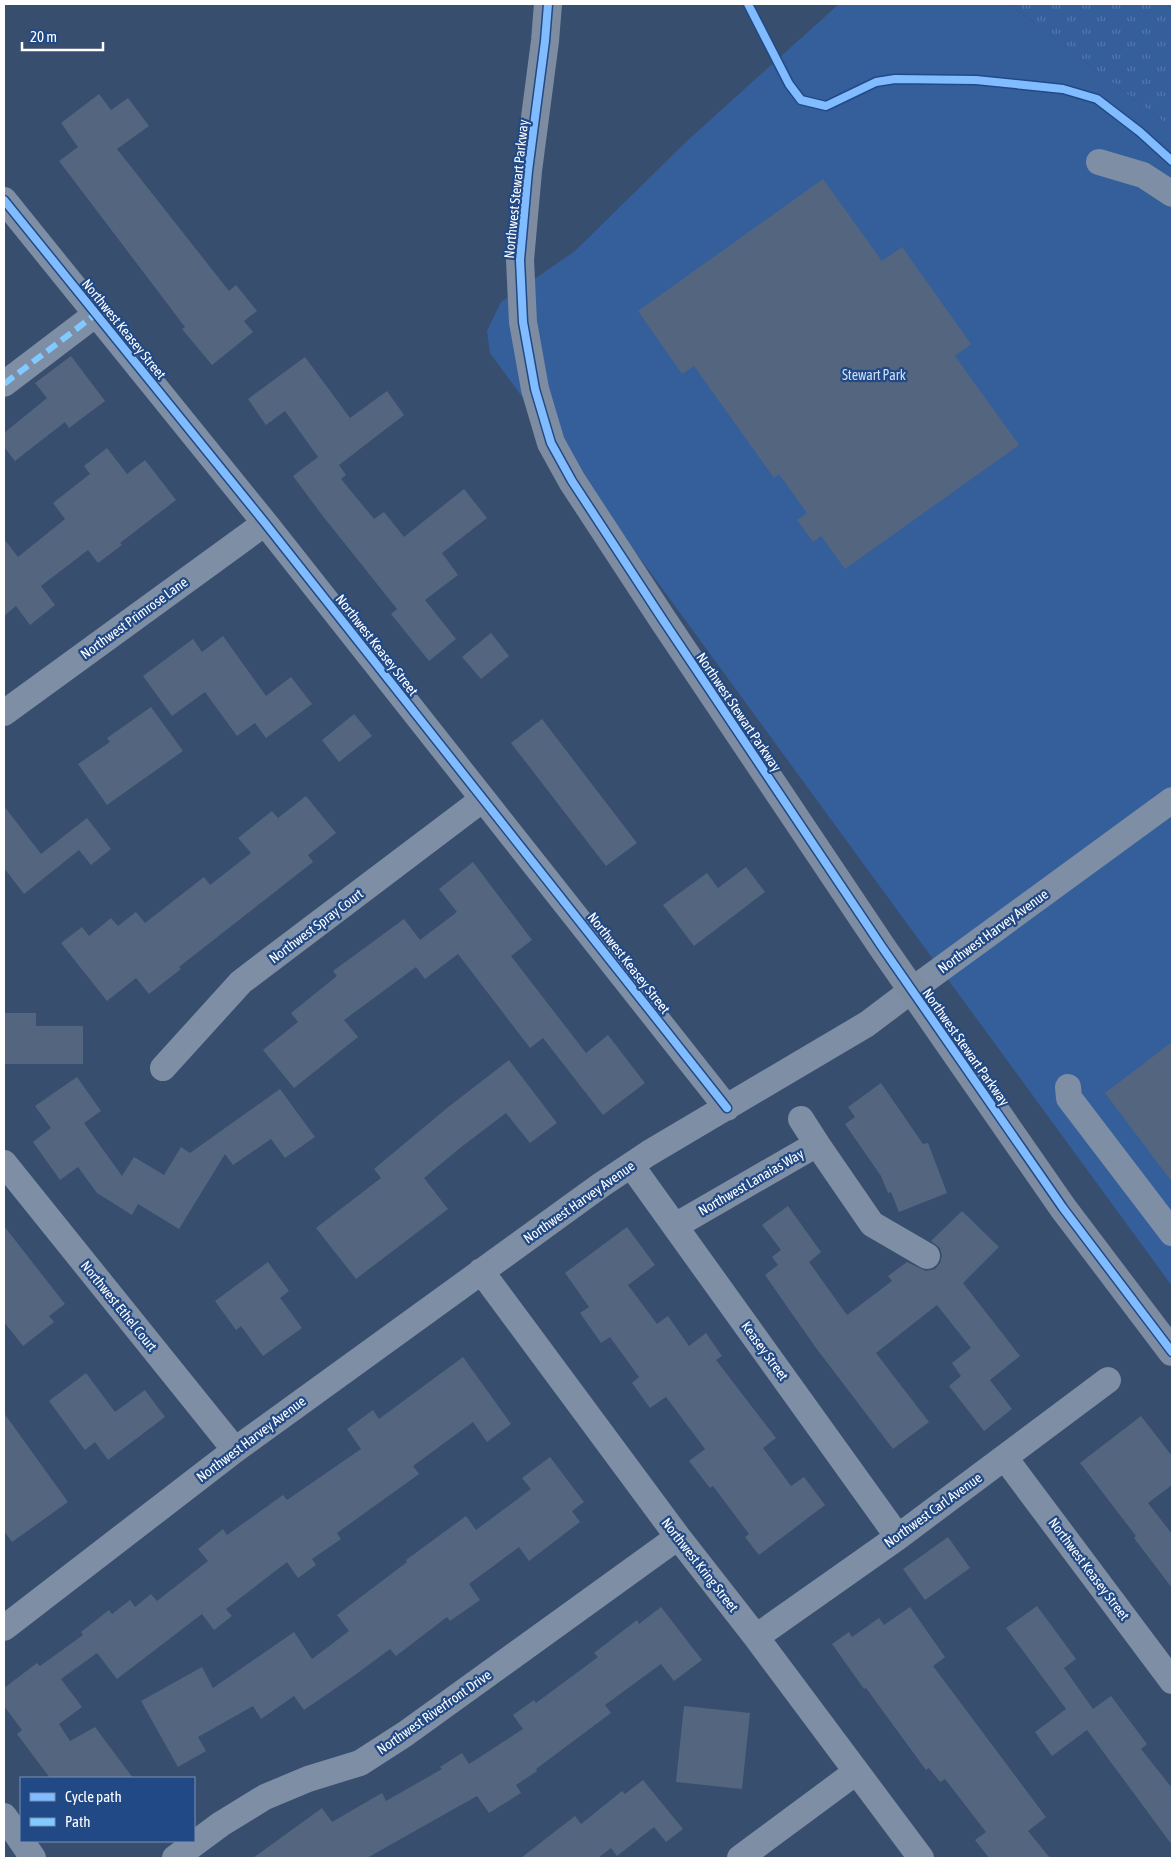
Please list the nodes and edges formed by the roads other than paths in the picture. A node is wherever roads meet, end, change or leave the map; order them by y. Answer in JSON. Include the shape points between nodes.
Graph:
{"nodes":[{"id":1,"x":548,"y":4,"type":"edge"},
{"id":2,"x":1099,"y":162,"type":"dead end"},
{"id":3,"x":1172,"y":194,"type":"edge"},
{"id":4,"x":4,"y":200,"type":"edge"},
{"id":5,"x":96,"y":314,"type":"junction"},
{"id":6,"x":4,"y":384,"type":"edge"},
{"id":7,"x":265,"y":523,"type":"junction"},
{"id":8,"x":4,"y":713,"type":"edge"},
{"id":9,"x":483,"y":799,"type":"junction"},
{"id":10,"x":1172,"y":800,"type":"edge"},
{"id":11,"x":912,"y":990,"type":"junction"},
{"id":12,"x":164,"y":1068,"type":"dead end"},
{"id":13,"x":1068,"y":1087,"type":"dead end"},
{"id":14,"x":727,"y":1108,"type":"junction"},
{"id":15,"x":801,"y":1119,"type":"dead end"},
{"id":16,"x":817,"y":1144,"type":"junction"},
{"id":17,"x":4,"y":1163,"type":"edge"},
{"id":18,"x":631,"y":1165,"type":"junction"},
{"id":19,"x":675,"y":1226,"type":"junction"},
{"id":20,"x":1172,"y":1233,"type":"edge"},
{"id":21,"x":926,"y":1256,"type":"dead end"},
{"id":22,"x":481,"y":1271,"type":"junction"},
{"id":23,"x":1172,"y":1352,"type":"edge"},
{"id":24,"x":1108,"y":1380,"type":"dead end"},
{"id":25,"x":235,"y":1450,"type":"junction"},
{"id":26,"x":1005,"y":1458,"type":"junction"},
{"id":27,"x":678,"y":1537,"type":"junction"},
{"id":28,"x":898,"y":1537,"type":"junction"},
{"id":29,"x":4,"y":1628,"type":"edge"},
{"id":30,"x":756,"y":1637,"type":"junction"},
{"id":31,"x":1172,"y":1681,"type":"edge"},
{"id":32,"x":856,"y":1772,"type":"junction"},
{"id":33,"x":4,"y":1816,"type":"edge"},
{"id":34,"x":20,"y":1840,"type":"edge"},
{"id":35,"x":175,"y":1858,"type":"edge"},
{"id":36,"x":740,"y":1858,"type":"edge"},
{"id":37,"x":921,"y":1858,"type":"edge"}],
"edges":[{"from":1,"to":11,"type":"main road","name":"Northwest Stewart Parkway","via":[[520,260],[523,322],[535,389],[551,443],[652,604]]},
{"from":2,"to":3,"type":"street","via":[[1143,175]]},
{"from":4,"to":5,"type":"street","name":"Northwest Keasey Street"},
{"from":5,"to":6,"type":"street"},
{"from":5,"to":7,"type":"street","name":"Northwest Keasey Street"},
{"from":7,"to":8,"type":"street","name":"Northwest Primrose Lane"},
{"from":7,"to":9,"type":"street","name":"Northwest Keasey Street"},
{"from":9,"to":12,"type":"street","name":"Northwest Spray Court","via":[[241,982]]},
{"from":9,"to":14,"type":"street","name":"Northwest Keasey Street"},
{"from":10,"to":11,"type":"street","name":"Northwest Harvey Avenue"},
{"from":11,"to":14,"type":"street","name":"Northwest Harvey Avenue","via":[[867,1024]]},
{"from":11,"to":23,"type":"main road","name":"Northwest Stewart Parkway","via":[[1063,1208]]},
{"from":13,"to":20,"type":"street","via":[[1069,1098]]},
{"from":14,"to":18,"type":"street","name":"Northwest Harvey Avenue"},
{"from":15,"to":16,"type":"street"},
{"from":16,"to":19,"type":"street","name":"Northwest Lanaias Way"},
{"from":16,"to":21,"type":"street","name":"Northwest Lanaias Way","via":[[872,1224]]},
{"from":17,"to":25,"type":"street","name":"Northwest Ethel Court"},
{"from":18,"to":19,"type":"street","name":"Keasey Street"},
{"from":18,"to":22,"type":"street","name":"Northwest Harvey Avenue"},
{"from":19,"to":28,"type":"street","name":"Keasey Street"},
{"from":22,"to":25,"type":"street","name":"Northwest Harvey Avenue"},
{"from":22,"to":27,"type":"street","name":"Northwest Kring Street"},
{"from":24,"to":26,"type":"street","name":"Northwest Carl Avenue"},
{"from":25,"to":29,"type":"street","name":"Northwest Harvey Avenue"},
{"from":26,"to":28,"type":"street","name":"Northwest Carl Avenue"},
{"from":26,"to":31,"type":"street","name":"Northwest Keasey Street"},
{"from":27,"to":30,"type":"street","name":"Northwest Kring Street"},
{"from":27,"to":35,"type":"street","name":"Northwest Riverfront Drive","via":[[360,1763],[308,1778],[265,1797]]},
{"from":28,"to":30,"type":"street","name":"Northwest Carl Avenue"},
{"from":30,"to":32,"type":"street","name":"Northwest Kring Street"},
{"from":32,"to":36,"type":"street"},
{"from":32,"to":37,"type":"street","name":"Northwest Kring Street"},
{"from":33,"to":34,"type":"street"}]}
